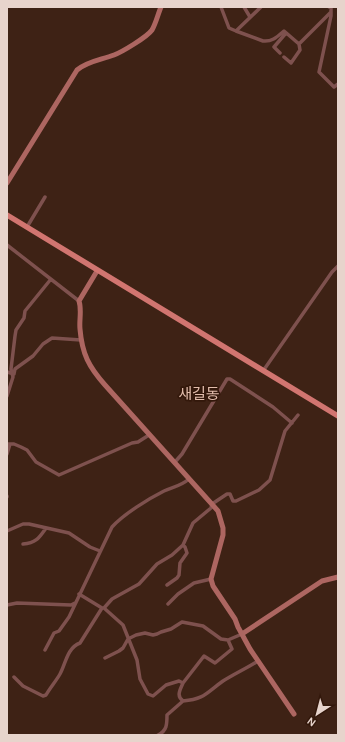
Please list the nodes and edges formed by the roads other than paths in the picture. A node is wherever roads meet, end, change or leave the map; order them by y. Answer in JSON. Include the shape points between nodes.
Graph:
{"nodes":[{"id":1,"x":161,"y":7,"type":"edge"},
{"id":2,"x":221,"y":7,"type":"edge"},
{"id":3,"x":244,"y":7,"type":"edge"},
{"id":4,"x":261,"y":7,"type":"edge"},
{"id":5,"x":329,"y":7,"type":"edge"},
{"id":6,"x":331,"y":12,"type":"junction"},
{"id":7,"x":250,"y":17,"type":"junction"},
{"id":8,"x":236,"y":30,"type":"junction"},
{"id":9,"x":286,"y":33,"type":"junction"},
{"id":10,"x":299,"y":44,"type":"junction"},
{"id":11,"x":280,"y":53,"type":"dead end"},
{"id":12,"x":284,"y":57,"type":"dead end"},
{"id":13,"x":338,"y":84,"type":"edge"},
{"id":14,"x":7,"y":183,"type":"edge"},
{"id":15,"x":45,"y":197,"type":"dead end"},
{"id":16,"x":7,"y":215,"type":"edge"},
{"id":17,"x":27,"y":227,"type":"junction"},
{"id":18,"x":7,"y":245,"type":"edge"},
{"id":19,"x":338,"y":266,"type":"edge"},
{"id":20,"x":97,"y":270,"type":"junction"},
{"id":21,"x":51,"y":279,"type":"junction"},
{"id":22,"x":79,"y":301,"type":"junction"},
{"id":23,"x":82,"y":340,"type":"junction"},
{"id":24,"x":262,"y":371,"type":"junction"},
{"id":25,"x":7,"y":372,"type":"edge"},
{"id":26,"x":12,"y":374,"type":"junction"},
{"id":27,"x":7,"y":396,"type":"edge"},
{"id":28,"x":298,"y":415,"type":"dead end"},
{"id":29,"x":338,"y":416,"type":"edge"},
{"id":30,"x":292,"y":423,"type":"junction"},
{"id":31,"x":149,"y":435,"type":"junction"},
{"id":32,"x":9,"y":444,"type":"edge"},
{"id":33,"x":7,"y":454,"type":"edge"},
{"id":34,"x":175,"y":462,"type":"junction"},
{"id":35,"x":189,"y":479,"type":"junction"},
{"id":36,"x":212,"y":504,"type":"junction"},
{"id":37,"x":7,"y":525,"type":"edge"},
{"id":38,"x":46,"y":528,"type":"junction"},
{"id":39,"x":9,"y":530,"type":"edge"},
{"id":40,"x":23,"y":544,"type":"dead end"},
{"id":41,"x":183,"y":545,"type":"junction"},
{"id":42,"x":100,"y":551,"type":"junction"},
{"id":43,"x":338,"y":577,"type":"edge"},
{"id":44,"x":211,"y":579,"type":"junction"},
{"id":45,"x":167,"y":586,"type":"dead end"},
{"id":46,"x":79,"y":594,"type":"junction"},
{"id":47,"x":75,"y":604,"type":"junction"},
{"id":48,"x":168,"y":604,"type":"dead end"},
{"id":49,"x":7,"y":605,"type":"edge"},
{"id":50,"x":103,"y":608,"type":"junction"},
{"id":51,"x":242,"y":634,"type":"junction"},
{"id":52,"x":128,"y":639,"type":"junction"},
{"id":53,"x":228,"y":640,"type":"junction"},
{"id":54,"x":45,"y":650,"type":"dead end"},
{"id":55,"x":104,"y":658,"type":"dead end"},
{"id":56,"x":258,"y":661,"type":"junction"},
{"id":57,"x":14,"y":677,"type":"dead end"},
{"id":58,"x":183,"y":683,"type":"junction"},
{"id":59,"x":182,"y":701,"type":"junction"},
{"id":60,"x":294,"y":714,"type":"dead end"},
{"id":61,"x":158,"y":735,"type":"edge"}],
"edges":[{"from":1,"to":14,"type":"street","via":[[146,37],[114,55],[77,70]]},
{"from":2,"to":8,"type":"street","via":[[229,28]]},
{"from":3,"to":7,"type":"street"},
{"from":4,"to":7,"type":"street"},
{"from":5,"to":6,"type":"street"},
{"from":6,"to":10,"type":"street"},
{"from":6,"to":13,"type":"street","via":[[318,72],[334,87]]},
{"from":7,"to":8,"type":"street"},
{"from":8,"to":9,"type":"street","via":[[263,41],[272,41],[284,31]]},
{"from":9,"to":10,"type":"street"},
{"from":9,"to":11,"type":"street","via":[[274,47]]},
{"from":10,"to":12,"type":"street","via":[[300,50],[291,63]]},
{"from":15,"to":17,"type":"street"},
{"from":16,"to":17,"type":"main road"},
{"from":17,"to":20,"type":"main road"},
{"from":18,"to":21,"type":"street"},
{"from":19,"to":24,"type":"street"},
{"from":20,"to":22,"type":"street"},
{"from":20,"to":24,"type":"main road"},
{"from":21,"to":22,"type":"street"},
{"from":21,"to":26,"type":"street","via":[[24,311],[24,318],[16,330]]},
{"from":22,"to":23,"type":"street"},
{"from":23,"to":26,"type":"street","via":[[52,338],[33,356],[15,368]]},
{"from":23,"to":31,"type":"street","via":[[86,359],[94,372]]},
{"from":24,"to":29,"type":"main road"},
{"from":25,"to":26,"type":"street"},
{"from":26,"to":27,"type":"street","via":[[14,377]]},
{"from":28,"to":30,"type":"street"},
{"from":30,"to":34,"type":"street","via":[[272,407],[227,379]]},
{"from":30,"to":36,"type":"street","via":[[281,441],[272,475],[264,486],[236,501],[227,494]]},
{"from":31,"to":32,"type":"street","via":[[59,475],[36,462],[26,450]]},
{"from":31,"to":34,"type":"street"},
{"from":32,"to":33,"type":"street"},
{"from":34,"to":35,"type":"street"},
{"from":35,"to":36,"type":"street"},
{"from":35,"to":42,"type":"street","via":[[119,519]]},
{"from":36,"to":41,"type":"street","via":[[211,508],[193,523]]},
{"from":36,"to":44,"type":"street","via":[[218,511],[223,528],[222,541]]},
{"from":37,"to":39,"type":"street"},
{"from":38,"to":39,"type":"street","via":[[23,524]]},
{"from":38,"to":40,"type":"street","via":[[36,541]]},
{"from":38,"to":42,"type":"street","via":[[69,533]]},
{"from":41,"to":45,"type":"street","via":[[187,553],[180,563],[179,575]]},
{"from":41,"to":50,"type":"street","via":[[157,564],[138,584],[112,599]]},
{"from":42,"to":46,"type":"street"},
{"from":43,"to":51,"type":"street","via":[[322,581]]},
{"from":44,"to":48,"type":"street","via":[[194,583]]},
{"from":44,"to":51,"type":"street","via":[[216,592]]},
{"from":46,"to":47,"type":"street"},
{"from":46,"to":50,"type":"street"},
{"from":47,"to":49,"type":"street"},
{"from":47,"to":54,"type":"street"},
{"from":50,"to":52,"type":"street","via":[[122,625]]},
{"from":50,"to":57,"type":"street","via":[[80,643],[74,645],[61,673],[46,695],[43,696],[23,686]]},
{"from":51,"to":53,"type":"street"},
{"from":51,"to":56,"type":"street"},
{"from":52,"to":53,"type":"street","via":[[145,633],[157,634],[182,622],[189,622],[203,626],[221,639]]},
{"from":52,"to":55,"type":"street","via":[[123,648]]},
{"from":52,"to":58,"type":"street","via":[[137,660],[140,679],[148,694],[153,696],[166,685],[179,681]]},
{"from":53,"to":58,"type":"street","via":[[232,649],[215,663],[204,656]]},
{"from":56,"to":59,"type":"street","via":[[224,681],[205,696]]},
{"from":56,"to":60,"type":"street"},
{"from":58,"to":59,"type":"street","via":[[178,694]]},
{"from":59,"to":61,"type":"street","via":[[167,715],[167,726]]}]}
